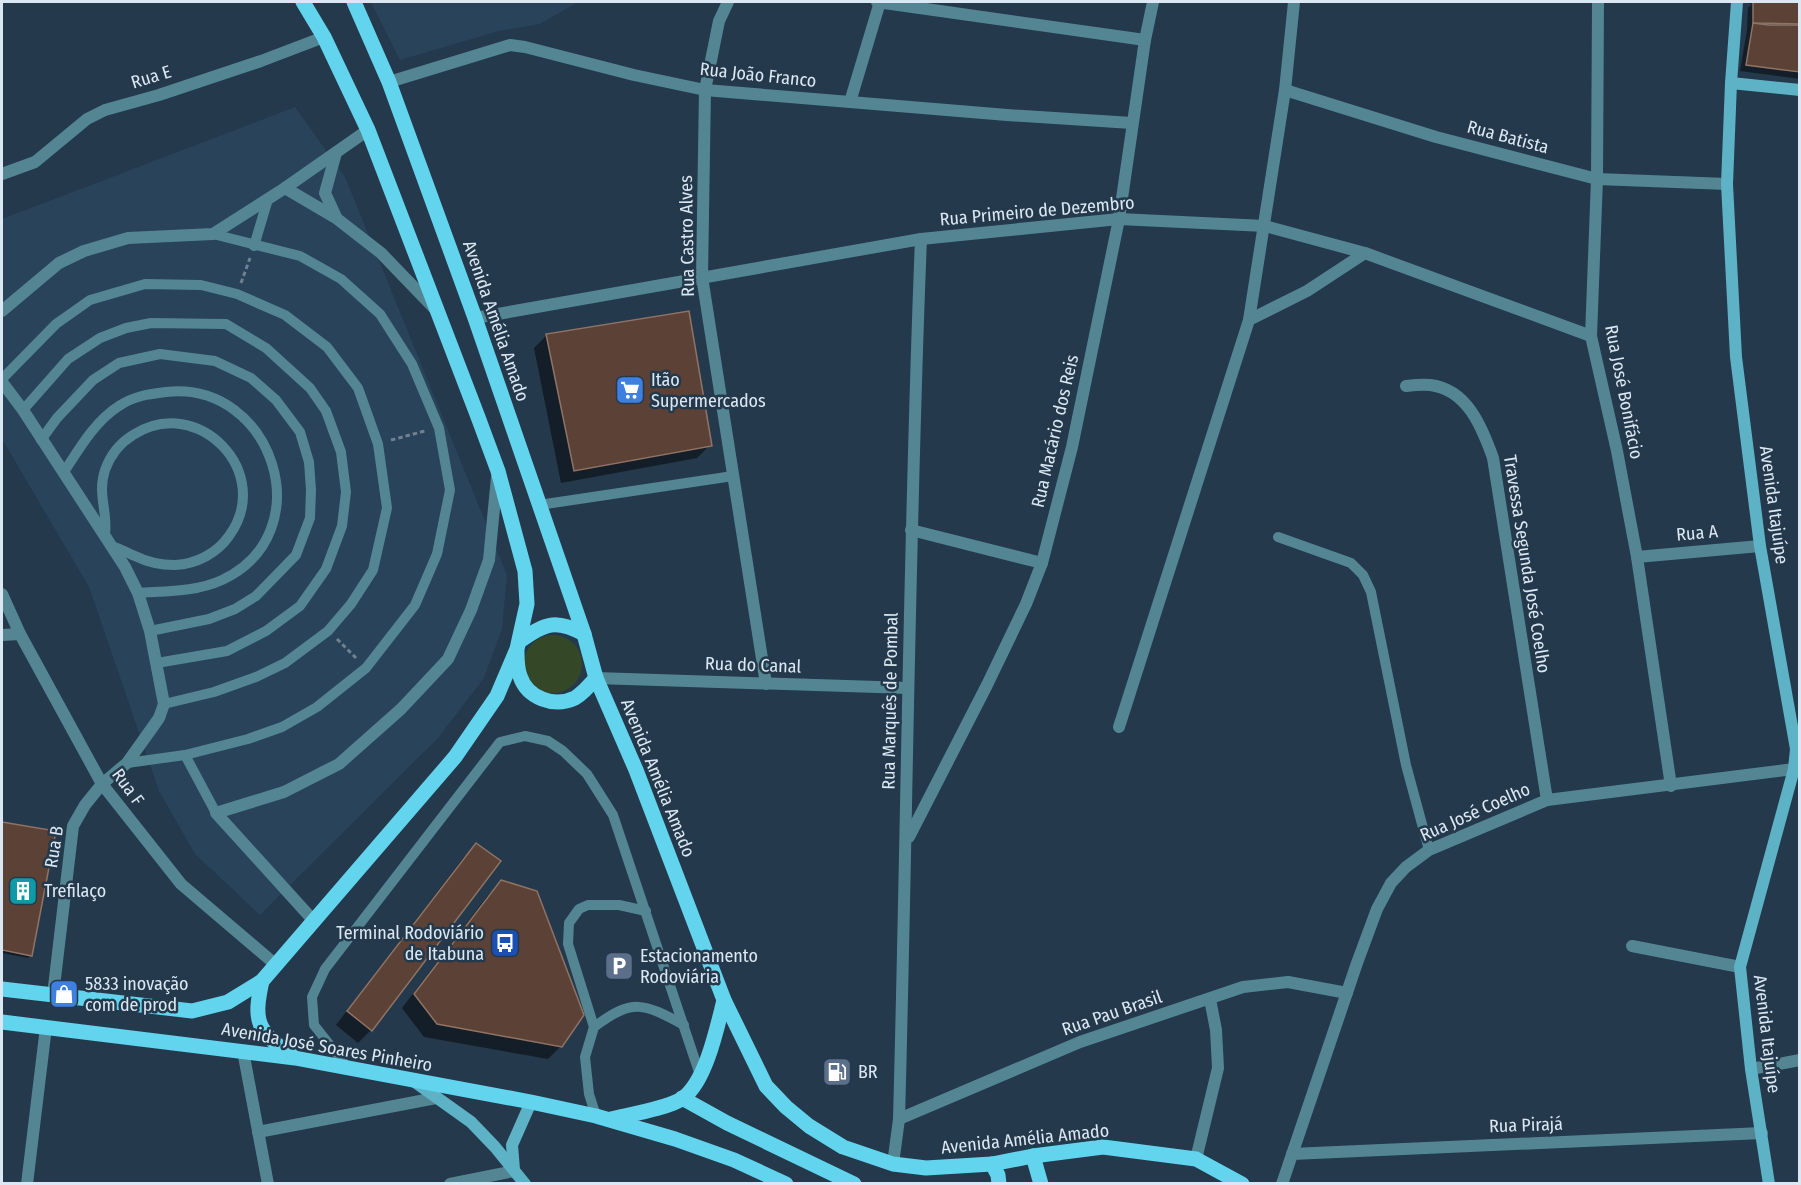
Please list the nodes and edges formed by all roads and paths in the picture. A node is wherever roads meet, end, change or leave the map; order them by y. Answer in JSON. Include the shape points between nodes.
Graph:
{"nodes":[{"id":1,"x":303,"y":2,"type":"edge"},
{"id":2,"x":354,"y":2,"type":"edge"},
{"id":3,"x":728,"y":2,"type":"edge"},
{"id":4,"x":879,"y":2,"type":"edge"},
{"id":5,"x":1153,"y":2,"type":"edge"},
{"id":6,"x":1294,"y":2,"type":"edge"},
{"id":7,"x":1598,"y":2,"type":"edge"},
{"id":8,"x":1737,"y":2,"type":"edge"},
{"id":9,"x":324,"y":37,"type":"junction"},
{"id":10,"x":1145,"y":40,"type":"junction"},
{"id":11,"x":389,"y":82,"type":"junction"},
{"id":12,"x":1731,"y":83,"type":"junction"},
{"id":13,"x":705,"y":90,"type":"junction"},
{"id":14,"x":1285,"y":90,"type":"junction"},
{"id":15,"x":1800,"y":90,"type":"edge"},
{"id":16,"x":850,"y":102,"type":"junction"},
{"id":17,"x":1132,"y":123,"type":"junction"},
{"id":18,"x":368,"y":130,"type":"junction"},
{"id":19,"x":336,"y":153,"type":"junction"},
{"id":20,"x":2,"y":174,"type":"edge"},
{"id":21,"x":1597,"y":179,"type":"junction"},
{"id":22,"x":1727,"y":184,"type":"junction"},
{"id":23,"x":285,"y":188,"type":"junction"},
{"id":24,"x":268,"y":199,"type":"junction"},
{"id":25,"x":336,"y":218,"type":"junction"},
{"id":26,"x":1119,"y":219,"type":"junction"},
{"id":27,"x":1265,"y":226,"type":"junction"},
{"id":28,"x":213,"y":234,"type":"junction"},
{"id":29,"x":921,"y":238,"type":"junction"},
{"id":30,"x":254,"y":246,"type":"junction"},
{"id":31,"x":1365,"y":253,"type":"junction"},
{"id":32,"x":702,"y":277,"type":"junction"},
{"id":33,"x":2,"y":311,"type":"edge"},
{"id":34,"x":439,"y":312,"type":"junction"},
{"id":35,"x":475,"y":318,"type":"junction"},
{"id":36,"x":1249,"y":320,"type":"junction"},
{"id":37,"x":1591,"y":336,"type":"junction"},
{"id":38,"x":2,"y":380,"type":"edge"},
{"id":39,"x":1406,"y":386,"type":"dead end"},
{"id":40,"x":23,"y":410,"type":"junction"},
{"id":41,"x":438,"y":428,"type":"junction"},
{"id":42,"x":41,"y":440,"type":"junction"},
{"id":43,"x":378,"y":444,"type":"junction"},
{"id":44,"x":498,"y":471,"type":"junction"},
{"id":45,"x":64,"y":472,"type":"junction"},
{"id":46,"x":733,"y":476,"type":"junction"},
{"id":47,"x":539,"y":505,"type":"junction"},
{"id":48,"x":911,"y":530,"type":"junction"},
{"id":49,"x":105,"y":534,"type":"junction"},
{"id":50,"x":1278,"y":537,"type":"dead end"},
{"id":51,"x":1760,"y":546,"type":"junction"},
{"id":52,"x":114,"y":547,"type":"junction"},
{"id":53,"x":1637,"y":557,"type":"junction"},
{"id":54,"x":1042,"y":563,"type":"junction"},
{"id":55,"x":138,"y":593,"type":"junction"},
{"id":56,"x":2,"y":594,"type":"edge"},
{"id":57,"x":150,"y":631,"type":"junction"},
{"id":58,"x":2,"y":634,"type":"edge"},
{"id":59,"x":20,"y":634,"type":"junction"},
{"id":60,"x":584,"y":634,"type":"junction"},
{"id":61,"x":519,"y":645,"type":"junction"},
{"id":62,"x":157,"y":663,"type":"junction"},
{"id":63,"x":596,"y":678,"type":"junction"},
{"id":64,"x":766,"y":684,"type":"junction"},
{"id":65,"x":908,"y":688,"type":"junction"},
{"id":66,"x":164,"y":704,"type":"junction"},
{"id":67,"x":1119,"y":727,"type":"dead end"},
{"id":68,"x":185,"y":755,"type":"junction"},
{"id":69,"x":127,"y":763,"type":"junction"},
{"id":70,"x":1794,"y":769,"type":"junction"},
{"id":71,"x":102,"y":784,"type":"junction"},
{"id":72,"x":1671,"y":786,"type":"junction"},
{"id":73,"x":1546,"y":800,"type":"junction"},
{"id":74,"x":216,"y":813,"type":"junction"},
{"id":75,"x":907,"y":840,"type":"junction"},
{"id":76,"x":1429,"y":850,"type":"junction"},
{"id":77,"x":646,"y":911,"type":"junction"},
{"id":78,"x":313,"y":920,"type":"junction"},
{"id":79,"x":1632,"y":946,"type":"dead end"},
{"id":80,"x":275,"y":964,"type":"junction"},
{"id":81,"x":1740,"y":967,"type":"junction"},
{"id":82,"x":262,"y":981,"type":"junction"},
{"id":83,"x":2,"y":989,"type":"edge"},
{"id":84,"x":1347,"y":993,"type":"junction"},
{"id":85,"x":52,"y":995,"type":"junction"},
{"id":86,"x":1210,"y":999,"type":"junction"},
{"id":87,"x":724,"y":1000,"type":"junction"},
{"id":88,"x":2,"y":1022,"type":"edge"},
{"id":89,"x":684,"y":1025,"type":"junction"},
{"id":90,"x":46,"y":1027,"type":"junction"},
{"id":91,"x":594,"y":1027,"type":"junction"},
{"id":92,"x":243,"y":1051,"type":"junction"},
{"id":93,"x":296,"y":1058,"type":"junction"},
{"id":94,"x":1800,"y":1060,"type":"edge"},
{"id":95,"x":348,"y":1068,"type":"junction"},
{"id":96,"x":1752,"y":1069,"type":"junction"},
{"id":97,"x":700,"y":1075,"type":"junction"},
{"id":98,"x":415,"y":1082,"type":"junction"},
{"id":99,"x":436,"y":1098,"type":"junction"},
{"id":100,"x":682,"y":1098,"type":"junction"},
{"id":101,"x":531,"y":1102,"type":"junction"},
{"id":102,"x":602,"y":1118,"type":"junction"},
{"id":103,"x":899,"y":1119,"type":"junction"},
{"id":104,"x":258,"y":1132,"type":"junction"},
{"id":105,"x":1762,"y":1133,"type":"junction"},
{"id":106,"x":1292,"y":1154,"type":"junction"},
{"id":107,"x":1033,"y":1156,"type":"junction"},
{"id":108,"x":1196,"y":1159,"type":"junction"},
{"id":109,"x":893,"y":1164,"type":"junction"},
{"id":110,"x":992,"y":1164,"type":"junction"},
{"id":111,"x":514,"y":1171,"type":"junction"},
{"id":112,"x":27,"y":1184,"type":"edge"},
{"id":113,"x":268,"y":1184,"type":"edge"},
{"id":114,"x":450,"y":1184,"type":"edge"},
{"id":115,"x":525,"y":1184,"type":"edge"},
{"id":116,"x":786,"y":1184,"type":"edge"},
{"id":117,"x":854,"y":1184,"type":"edge"},
{"id":118,"x":999,"y":1184,"type":"edge"},
{"id":119,"x":1041,"y":1184,"type":"edge"},
{"id":120,"x":1242,"y":1184,"type":"edge"},
{"id":121,"x":1282,"y":1184,"type":"edge"},
{"id":122,"x":1769,"y":1184,"type":"edge"}],
"edges":[{"from":1,"to":9,"type":"main road"},
{"from":2,"to":11,"type":"main road","name":"Avenida Amélia Amado"},
{"from":3,"to":13,"type":"street","name":"Rua Castro Alves","via":[[719,21]]},
{"from":4,"to":10,"type":"street"},
{"from":4,"to":16,"type":"street"},
{"from":5,"to":10,"type":"street","name":"Rua Macário dos Reis"},
{"from":6,"to":14,"type":"street"},
{"from":7,"to":21,"type":"street","name":"Rua José Bonifácio"},
{"from":8,"to":12,"type":"main road","name":"Avenida Itajuípe"},
{"from":9,"to":18,"type":"main road"},
{"from":9,"to":20,"type":"street","name":"Rua E","via":[[250,65],[105,110],[87,119],[36,162]]},
{"from":10,"to":17,"type":"street","name":"Rua Macário dos Reis"},
{"from":11,"to":13,"type":"street","name":"Rua João Franco","via":[[510,45]]},
{"from":11,"to":35,"type":"main road","name":"Avenida Amélia Amado"},
{"from":12,"to":15,"type":"main road"},
{"from":12,"to":22,"type":"main road","name":"Avenida Itajuípe"},
{"from":13,"to":16,"type":"street","name":"Rua João Franco"},
{"from":13,"to":32,"type":"street","name":"Rua Castro Alves"},
{"from":14,"to":21,"type":"street","name":"Rua Batista","via":[[1436,137]]},
{"from":14,"to":27,"type":"street"},
{"from":16,"to":17,"type":"street","name":"Rua João Franco"},
{"from":17,"to":26,"type":"street","name":"Rua Macário dos Reis"},
{"from":18,"to":19,"type":"street"},
{"from":18,"to":34,"type":"main road"},
{"from":19,"to":23,"type":"street"},
{"from":19,"to":25,"type":"street","via":[[325,193]]},
{"from":21,"to":22,"type":"street","name":"Rua Batista"},
{"from":21,"to":37,"type":"street","name":"Rua José Bonifácio"},
{"from":22,"to":51,"type":"main road","name":"Avenida Itajuípe","via":[[1736,357]]},
{"from":23,"to":24,"type":"street"},
{"from":23,"to":25,"type":"street"},
{"from":24,"to":28,"type":"street"},
{"from":24,"to":30,"type":"lane"},
{"from":25,"to":34,"type":"street","via":[[381,253]]},
{"from":26,"to":27,"type":"street","name":"Rua Primeiro de Dezembro"},
{"from":26,"to":29,"type":"street","name":"Rua Primeiro de Dezembro"},
{"from":26,"to":54,"type":"street","name":"Rua Macário dos Reis","via":[[1072,447]]},
{"from":27,"to":31,"type":"street","name":"Rua Primeiro de Dezembro"},
{"from":27,"to":36,"type":"street"},
{"from":28,"to":30,"type":"lane"},
{"from":28,"to":33,"type":"street","via":[[128,238],[84,252],[59,263]]},
{"from":29,"to":32,"type":"street","name":"Rua Primeiro de Dezembro"},
{"from":29,"to":48,"type":"street","name":"Rua Marquês de Pombal"},
{"from":30,"to":41,"type":"lane","via":[[300,256],[341,279],[380,315],[412,364]]},
{"from":31,"to":36,"type":"street","via":[[1306,291]]},
{"from":31,"to":37,"type":"street","name":"Rua Primeiro de Dezembro"},
{"from":32,"to":35,"type":"street","name":"Rua Primeiro de Dezembro"},
{"from":32,"to":46,"type":"street","name":"Rua Castro Alves"},
{"from":34,"to":44,"type":"main road"},
{"from":35,"to":47,"type":"main road","name":"Avenida Amélia Amado"},
{"from":36,"to":67,"type":"street"},
{"from":37,"to":53,"type":"street","name":"Rua José Bonifácio"},
{"from":38,"to":40,"type":"street"},
{"from":38,"to":43,"type":"lane","via":[[56,324],[90,300],[145,284],[201,285],[237,294],[285,315],[327,347],[358,388]]},
{"from":39,"to":73,"type":"street","name":"Travessa Segunda José Coelho","via":[[1430,384],[1452,391],[1464,401],[1483,431],[1493,458]]},
{"from":40,"to":42,"type":"street"},
{"from":40,"to":62,"type":"lane","via":[[68,359],[100,338],[152,323],[226,324],[266,348],[310,388],[326,411],[341,452],[346,492],[342,526],[326,569],[300,606],[266,631],[227,651]]},
{"from":41,"to":43,"type":"path"},
{"from":41,"to":68,"type":"lane","via":[[450,490],[437,554],[415,605],[366,668],[317,707],[282,727]]},
{"from":42,"to":45,"type":"street"},
{"from":42,"to":57,"type":"lane","via":[[93,380],[119,363],[160,354],[215,361],[251,378],[276,400],[300,432],[309,462],[311,490],[310,518],[296,555],[256,596],[235,609],[209,619]]},
{"from":43,"to":66,"type":"lane","via":[[387,508],[373,570],[351,604],[328,631],[285,663],[214,692]]},
{"from":44,"to":61,"type":"main road","via":[[525,571],[526,604]]},
{"from":44,"to":74,"type":"street","via":[[489,560],[448,659],[401,709],[339,764],[284,792]]},
{"from":45,"to":49,"type":"street"},
{"from":45,"to":55,"type":"lane","via":[[96,427],[118,406],[143,394],[182,390],[206,396],[236,410],[262,439],[278,489],[266,542],[249,562],[224,579],[199,588]]},
{"from":46,"to":47,"type":"lane"},
{"from":46,"to":64,"type":"street","name":"Rua Castro Alves"},
{"from":47,"to":60,"type":"main road","name":"Avenida Amélia Amado"},
{"from":48,"to":54,"type":"street"},
{"from":48,"to":65,"type":"street","name":"Rua Marquês de Pombal"},
{"from":49,"to":52,"type":"street"},
{"from":49,"to":52,"type":"lane","via":[[101,498],[105,470],[129,437],[154,425],[182,424],[208,433],[229,452],[241,477],[242,504],[233,531],[215,551],[176,565],[148,561]]},
{"from":50,"to":76,"type":"lane","via":[[1351,563],[1363,575],[1371,592],[1406,765]]},
{"from":51,"to":53,"type":"street","name":"Rua A"},
{"from":51,"to":70,"type":"main road","name":"Avenida Itajuípe","via":[[1796,748]]},
{"from":52,"to":55,"type":"street"},
{"from":53,"to":72,"type":"street","name":"Rua José Bonifácio"},
{"from":54,"to":75,"type":"street","name":"Rua Macário dos Reis","via":[[987,685]]},
{"from":55,"to":57,"type":"street"},
{"from":56,"to":59,"type":"street","name":"Rua F"},
{"from":57,"to":62,"type":"street"},
{"from":58,"to":59,"type":"street"},
{"from":59,"to":71,"type":"street","name":"Rua F"},
{"from":60,"to":61,"type":"main road","via":[[552,624],[534,630]]},
{"from":60,"to":63,"type":"main road","name":"Avenida Amélia Amado"},
{"from":61,"to":63,"type":"main road","via":[[520,677],[537,697],[563,702],[575,698]]},
{"from":61,"to":78,"type":"main road","via":[[497,696],[455,757]]},
{"from":62,"to":66,"type":"street"},
{"from":63,"to":64,"type":"street","name":"Rua do Canal"},
{"from":63,"to":87,"type":"main road","name":"Avenida Amélia Amado","via":[[636,770]]},
{"from":64,"to":65,"type":"street","name":"Rua do Canal"},
{"from":65,"to":75,"type":"street","name":"Rua Marquês de Pombal"},
{"from":66,"to":69,"type":"street","name":"Rua B","via":[[159,718]]},
{"from":68,"to":69,"type":"lane"},
{"from":68,"to":74,"type":"lane"},
{"from":69,"to":71,"type":"street","name":"Rua B"},
{"from":70,"to":72,"type":"street","name":"Rua José Coelho"},
{"from":70,"to":81,"type":"main road","name":"Avenida Itajuípe"},
{"from":71,"to":80,"type":"street","name":"Rua F","via":[[181,884]]},
{"from":71,"to":85,"type":"street","name":"Rua B","via":[[73,826]]},
{"from":72,"to":73,"type":"street","name":"Rua José Coelho"},
{"from":73,"to":76,"type":"street","name":"Rua José Coelho"},
{"from":74,"to":78,"type":"street"},
{"from":75,"to":103,"type":"street","name":"Rua Marquês de Pombal"},
{"from":76,"to":84,"type":"street","name":"Rua José Coelho","via":[[1391,883],[1377,909]]},
{"from":77,"to":89,"type":"lane"},
{"from":77,"to":91,"type":"lane","via":[[619,905],[588,905],[579,909],[569,923],[568,944]]},
{"from":77,"to":95,"type":"lane","via":[[613,815],[587,774],[548,741],[525,735],[500,742],[325,969],[312,998],[314,1025]]},
{"from":78,"to":80,"type":"main road"},
{"from":79,"to":81,"type":"street"},
{"from":80,"to":82,"type":"main road","name":"Avenida José Soares Pinheiro"},
{"from":81,"to":96,"type":"main road","name":"Avenida Itajuípe"},
{"from":82,"to":85,"type":"main road","name":"Avenida José Soares Pinheiro","via":[[228,1002],[192,1011]]},
{"from":82,"to":93,"type":"main road","via":[[256,1005],[261,1028],[272,1042]]},
{"from":83,"to":85,"type":"main road","name":"Avenida José Soares Pinheiro"},
{"from":84,"to":86,"type":"street","name":"Rua Pau Brasil","via":[[1288,982],[1243,987]]},
{"from":84,"to":106,"type":"street","name":"Rua José Coelho"},
{"from":86,"to":103,"type":"street","name":"Rua Pau Brasil","via":[[1080,1042]]},
{"from":86,"to":108,"type":"street","via":[[1218,1068]]},
{"from":87,"to":97,"type":"main road"},
{"from":87,"to":109,"type":"main road","name":"Avenida Amélia Amado","via":[[766,1086],[786,1107],[843,1147]]},
{"from":88,"to":90,"type":"main road","name":"Avenida José Soares Pinheiro"},
{"from":89,"to":91,"type":"lane","via":[[654,1009],[636,1006],[621,1010]]},
{"from":89,"to":97,"type":"lane"},
{"from":90,"to":92,"type":"main road","name":"Avenida José Soares Pinheiro"},
{"from":90,"to":112,"type":"street"},
{"from":91,"to":102,"type":"lane","via":[[585,1057],[589,1094]]},
{"from":92,"to":93,"type":"main road","name":"Avenida José Soares Pinheiro"},
{"from":92,"to":104,"type":"street"},
{"from":93,"to":95,"type":"main road","name":"Avenida José Soares Pinheiro"},
{"from":94,"to":96,"type":"street"},
{"from":95,"to":98,"type":"main road","name":"Avenida José Soares Pinheiro"},
{"from":96,"to":105,"type":"main road","name":"Avenida Itajuípe"},
{"from":97,"to":100,"type":"main road"},
{"from":98,"to":99,"type":"main road"},
{"from":98,"to":101,"type":"main road","name":"Avenida José Soares Pinheiro"},
{"from":99,"to":104,"type":"street","name":"Avenida José Soares Pinheiro"},
{"from":99,"to":111,"type":"main road","via":[[471,1122]]},
{"from":100,"to":102,"type":"main road","via":[[650,1110]]},
{"from":100,"to":117,"type":"main road"},
{"from":101,"to":102,"type":"main road","name":"Avenida José Soares Pinheiro"},
{"from":101,"to":111,"type":"main road","via":[[512,1145]]},
{"from":102,"to":116,"type":"main road","name":"Avenida José Soares Pinheiro","via":[[675,1138]]},
{"from":103,"to":109,"type":"street","name":"Rua Marquês de Pombal"},
{"from":104,"to":113,"type":"street"},
{"from":105,"to":106,"type":"street","name":"Rua Pirajá"},
{"from":105,"to":122,"type":"main road","name":"Avenida Itajuípe"},
{"from":106,"to":121,"type":"street","name":"Rua José Coelho"},
{"from":107,"to":108,"type":"main road","name":"Avenida Amélia Amado","via":[[1103,1147]]},
{"from":107,"to":110,"type":"main road","name":"Avenida Amélia Amado"},
{"from":107,"to":119,"type":"main road"},
{"from":108,"to":120,"type":"main road","name":"Avenida Amélia Amado"},
{"from":109,"to":110,"type":"main road","name":"Avenida Amélia Amado","via":[[926,1168]]},
{"from":110,"to":118,"type":"main road"},
{"from":111,"to":114,"type":"street"},
{"from":111,"to":115,"type":"main road"}]}
